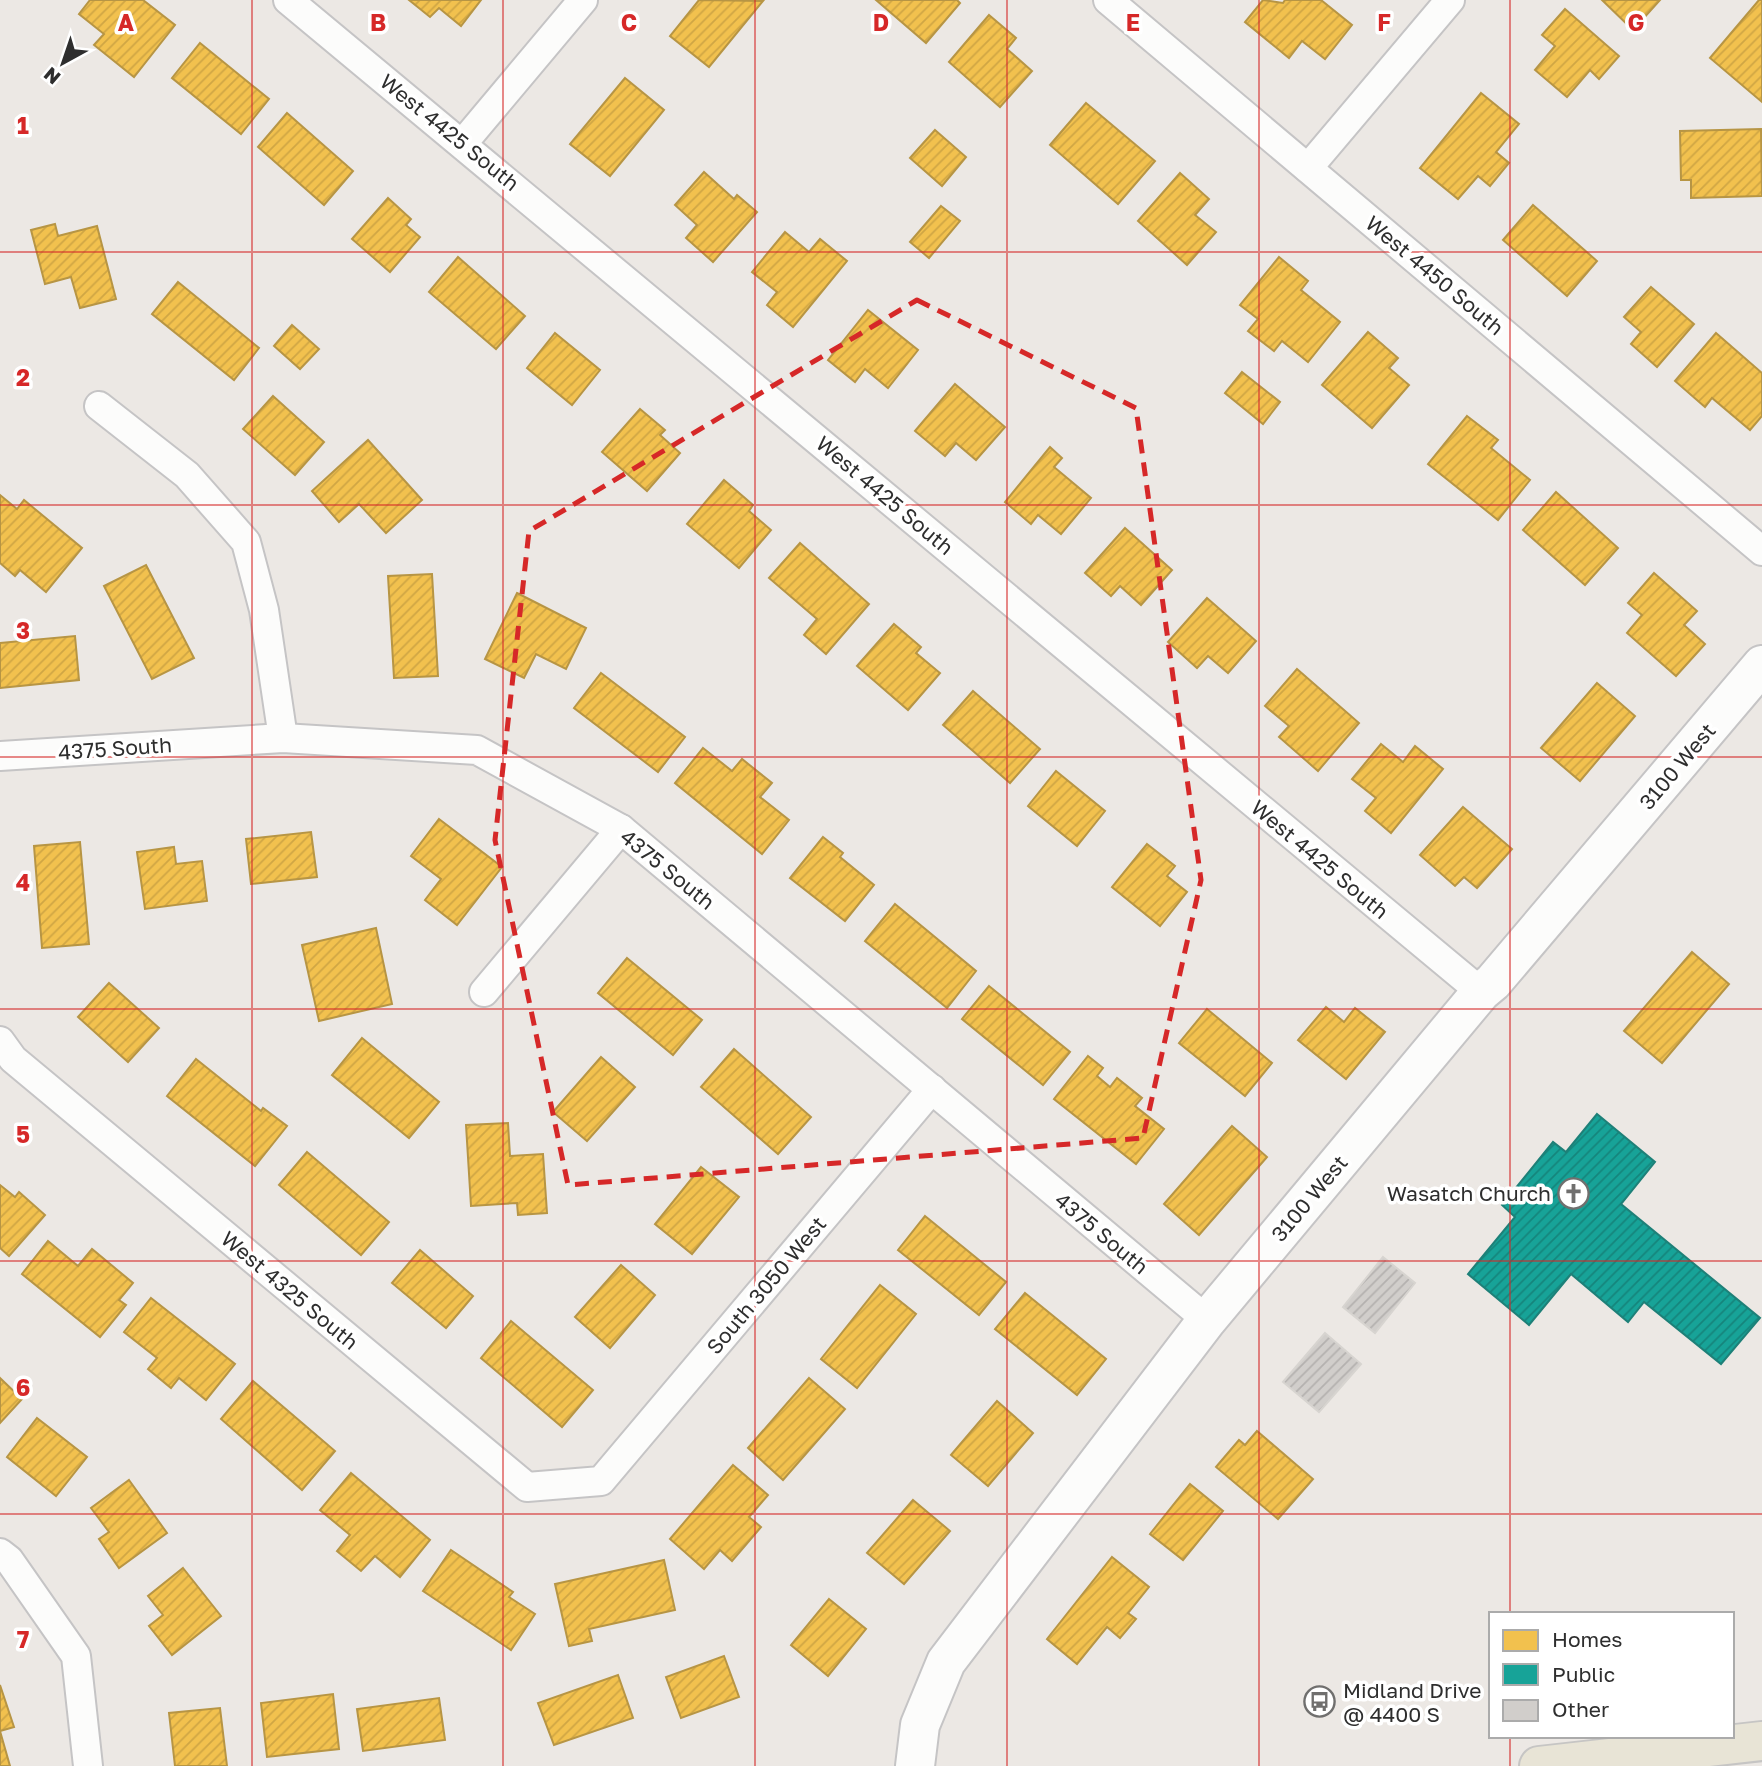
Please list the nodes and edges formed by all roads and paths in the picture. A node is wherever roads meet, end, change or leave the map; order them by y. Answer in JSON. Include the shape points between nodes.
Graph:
{"nodes":[{"id":1,"x":288,"y":0,"type":"edge"},
{"id":2,"x":583,"y":0,"type":"edge"},
{"id":3,"x":1108,"y":0,"type":"edge"},
{"id":4,"x":1450,"y":0,"type":"edge"},
{"id":5,"x":463,"y":143,"type":"junction"},
{"id":6,"x":1307,"y":168,"type":"junction"},
{"id":7,"x":99,"y":406,"type":"dead end"},
{"id":8,"x":1762,"y":551,"type":"edge"},
{"id":9,"x":1762,"y":665,"type":"edge"},
{"id":10,"x":282,"y":738,"type":"junction"},
{"id":11,"x":0,"y":755,"type":"edge"},
{"id":12,"x":621,"y":829,"type":"junction"},
{"id":13,"x":484,"y":992,"type":"dead end"},
{"id":14,"x":1481,"y":992,"type":"junction"},
{"id":15,"x":0,"y":1041,"type":"edge"},
{"id":16,"x":932,"y":1089,"type":"junction"},
{"id":17,"x":1207,"y":1321,"type":"junction"},
{"id":18,"x":601,"y":1481,"type":"joint"},
{"id":19,"x":0,"y":1553,"type":"edge"},
{"id":20,"x":1762,"y":1741,"type":"edge"},
{"id":21,"x":88,"y":1766,"type":"edge"},
{"id":22,"x":915,"y":1766,"type":"edge"},
{"id":23,"x":1539,"y":1766,"type":"edge"}],
"edges":[{"from":1,"to":5,"type":"street","name":"West 4425 South"},
{"from":2,"to":5,"type":"street"},
{"from":3,"to":6,"type":"street","name":"West 4450 South"},
{"from":4,"to":6,"type":"street"},
{"from":5,"to":14,"type":"street","name":"West 4425 South"},
{"from":6,"to":8,"type":"street","name":"West 4450 South"},
{"from":7,"to":10,"type":"street","via":[[187,475],[246,542],[264,610]]},
{"from":9,"to":14,"type":"street","name":"3100 West"},
{"from":10,"to":11,"type":"street","name":"4375 South"},
{"from":10,"to":12,"type":"street","name":"4375 South","via":[[477,750]]},
{"from":12,"to":13,"type":"street"},
{"from":12,"to":16,"type":"street","name":"4375 South"},
{"from":14,"to":17,"type":"street","name":"3100 West"},
{"from":15,"to":18,"type":"street","name":"West 4325 South","via":[[13,1059],[527,1487]]},
{"from":16,"to":17,"type":"street","name":"4375 South"},
{"from":16,"to":18,"type":"street","name":"South 3050 West"},
{"from":17,"to":22,"type":"street","name":"3100 West","via":[[946,1662],[920,1725]]},
{"from":19,"to":21,"type":"street","via":[[76,1656]]},
{"from":20,"to":23,"type":"main road"}]}
